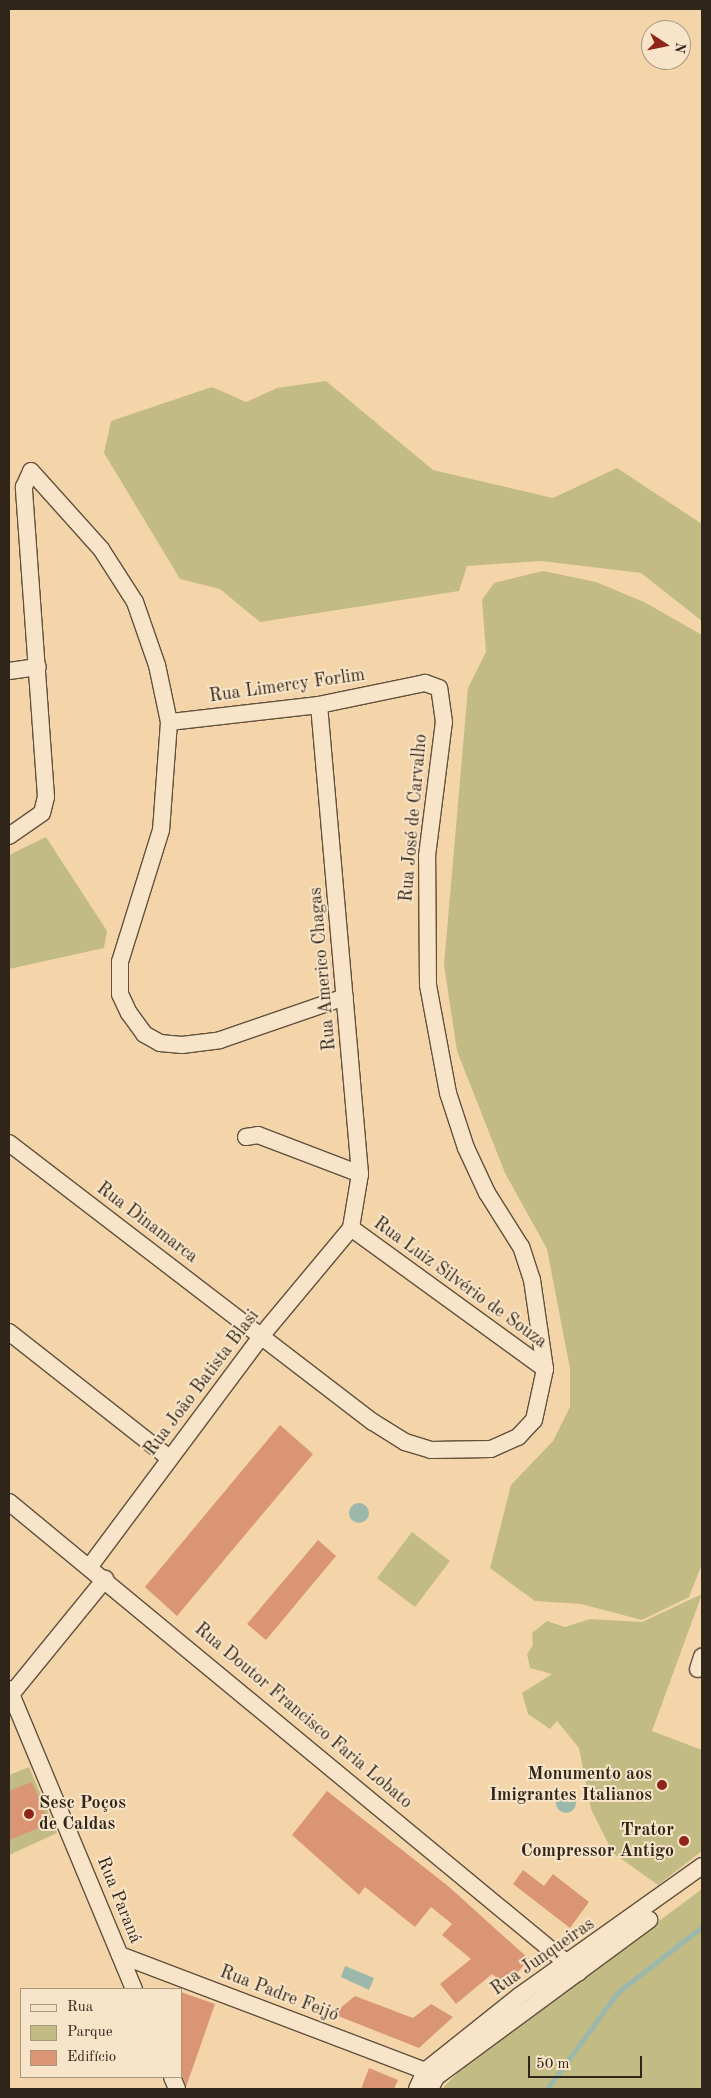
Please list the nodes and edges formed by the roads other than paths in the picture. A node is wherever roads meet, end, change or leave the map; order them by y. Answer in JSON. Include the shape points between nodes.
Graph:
{"nodes":[{"id":1,"x":38,"y":667,"type":"junction"},
{"id":2,"x":9,"y":671,"type":"edge"},
{"id":3,"x":439,"y":688,"type":"joint"},
{"id":4,"x":319,"y":705,"type":"junction"},
{"id":5,"x":168,"y":722,"type":"junction"},
{"id":6,"x":9,"y":836,"type":"edge"},
{"id":7,"x":345,"y":997,"type":"junction"},
{"id":8,"x":246,"y":1137,"type":"dead end"},
{"id":9,"x":9,"y":1143,"type":"edge"},
{"id":10,"x":360,"y":1174,"type":"junction"},
{"id":11,"x":351,"y":1228,"type":"junction"},
{"id":12,"x":9,"y":1332,"type":"edge"},
{"id":13,"x":262,"y":1335,"type":"junction"},
{"id":14,"x":545,"y":1369,"type":"junction"},
{"id":15,"x":169,"y":1458,"type":"junction"},
{"id":16,"x":9,"y":1502,"type":"edge"},
{"id":17,"x":90,"y":1566,"type":"junction"},
{"id":18,"x":105,"y":1579,"type":"junction"},
{"id":19,"x":11,"y":1690,"type":"edge"},
{"id":20,"x":702,"y":1866,"type":"edge"},
{"id":21,"x":702,"y":1880,"type":"edge"},
{"id":22,"x":120,"y":1955,"type":"junction"},
{"id":23,"x":574,"y":1968,"type":"junction"},
{"id":24,"x":134,"y":1988,"type":"edge"},
{"id":25,"x":425,"y":2071,"type":"junction"},
{"id":26,"x":417,"y":2089,"type":"edge"},
{"id":27,"x":430,"y":2089,"type":"edge"}],
"edges":[{"from":1,"to":2,"type":"street"},
{"from":1,"to":5,"type":"street","via":[[24,487],[31,471],[101,549],[136,602],[158,665]]},
{"from":1,"to":6,"type":"street","via":[[46,798],[42,813]]},
{"from":3,"to":4,"type":"street","name":"Rua Limercy Forlim","via":[[425,683]]},
{"from":3,"to":14,"type":"street","name":"Rua José de Carvalho","via":[[444,722],[427,856],[428,985],[448,1093],[466,1148],[487,1193],[521,1247],[532,1280]]},
{"from":4,"to":5,"type":"street","name":"Rua Limercy Forlim"},
{"from":4,"to":7,"type":"street","name":"Rua Americo Chagas"},
{"from":5,"to":7,"type":"street","via":[[161,830],[120,962],[120,994],[129,1013],[144,1034],[160,1043],[182,1045],[220,1040]]},
{"from":7,"to":10,"type":"street","name":"Rua Americo Chagas"},
{"from":8,"to":10,"type":"street","via":[[258,1135]]},
{"from":9,"to":13,"type":"street","name":"Rua Dinamarca"},
{"from":10,"to":11,"type":"street","name":"Rua Americo Chagas"},
{"from":11,"to":13,"type":"street","name":"Rua João Batista Blasi"},
{"from":11,"to":14,"type":"street","name":"Rua Luiz Silvério de Souza"},
{"from":12,"to":15,"type":"street"},
{"from":13,"to":14,"type":"street","name":"Rua José de Carvalho","via":[[373,1422],[405,1442],[431,1450],[491,1448],[518,1437],[534,1420],[543,1394]]},
{"from":13,"to":15,"type":"street","name":"Rua João Batista Blasi"},
{"from":15,"to":17,"type":"street","name":"Rua João Batista Blasi"},
{"from":16,"to":17,"type":"street","name":"Rua Doutor Francisco Faria Lobato"},
{"from":17,"to":18,"type":"street","name":"Rua Doutor Francisco Faria Lobato"},
{"from":18,"to":19,"type":"street"},
{"from":18,"to":23,"type":"street","name":"Rua Doutor Francisco Faria Lobato"},
{"from":19,"to":22,"type":"street","name":"Rua Paraná"},
{"from":20,"to":23,"type":"street","name":"Rua Junqueiras"},
{"from":21,"to":23,"type":"street","name":"Rua Junqueiras"},
{"from":22,"to":24,"type":"street","name":"Rua Paraná"},
{"from":22,"to":25,"type":"street","name":"Rua Padre Feijó"},
{"from":23,"to":25,"type":"street","name":"Rua Junqueiras","via":[[519,1996]]},
{"from":23,"to":27,"type":"street","name":"Rua Junqueiras","via":[[436,2077]]},
{"from":25,"to":26,"type":"street","name":"Rua Junqueiras"}]}
